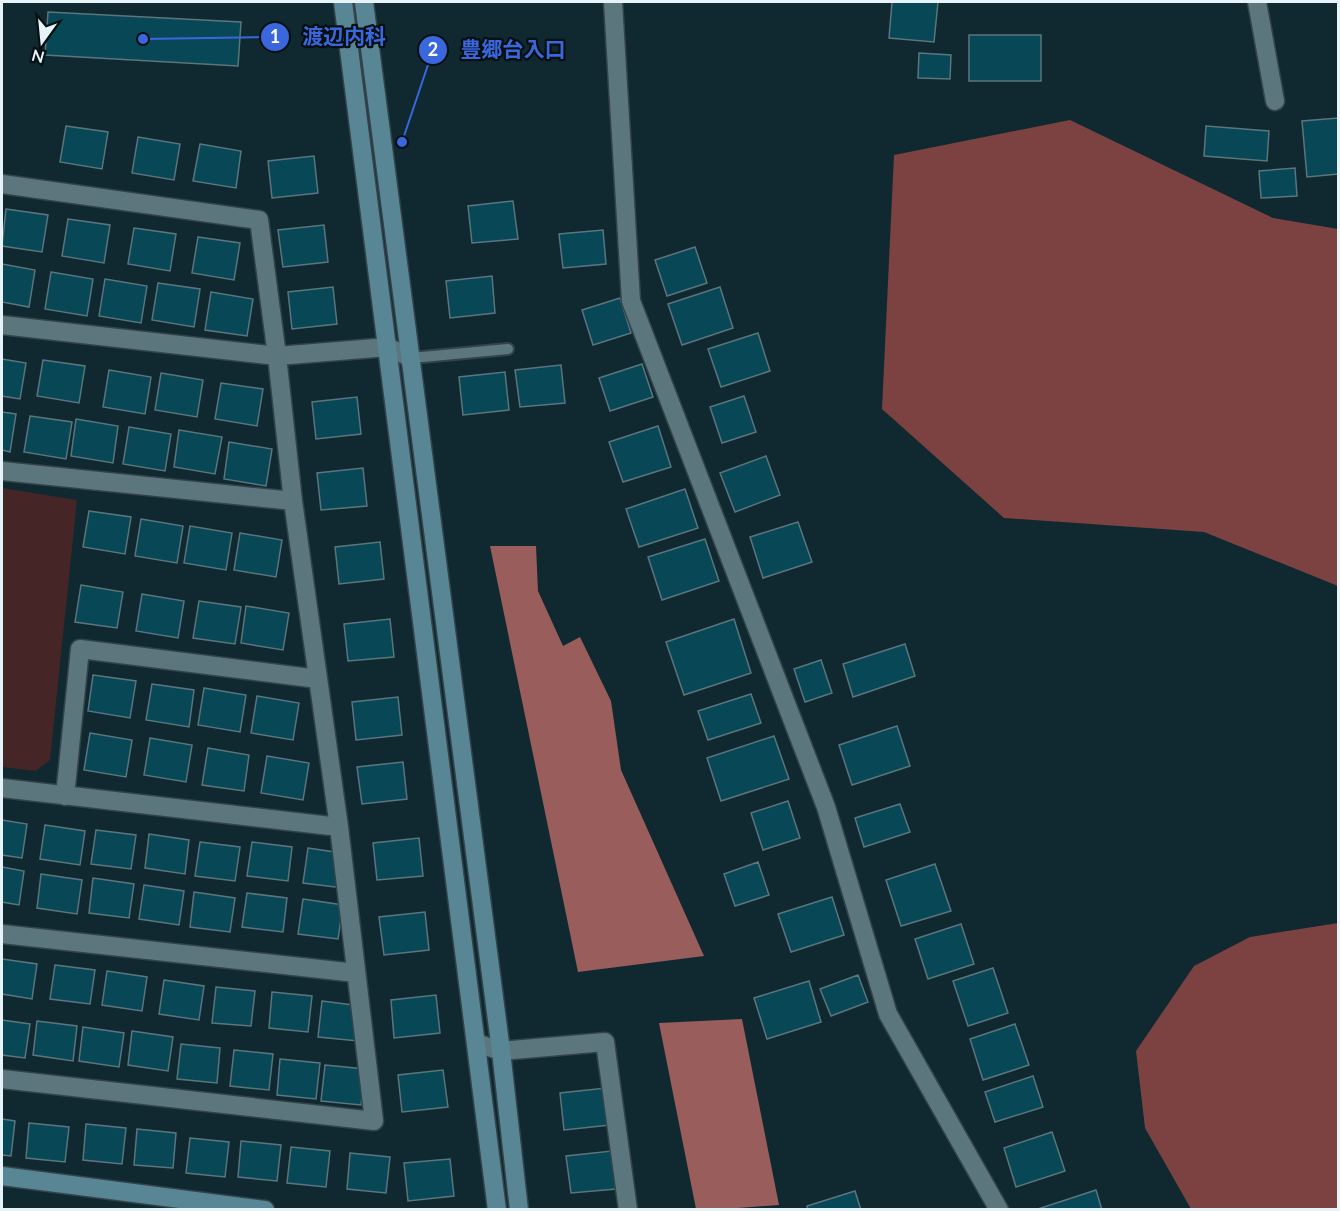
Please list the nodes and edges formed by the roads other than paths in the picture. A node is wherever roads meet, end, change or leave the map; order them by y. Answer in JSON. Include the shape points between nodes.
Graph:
{"nodes":[{"id":1,"x":343,"y":2,"type":"edge"},
{"id":2,"x":364,"y":2,"type":"edge"},
{"id":3,"x":613,"y":2,"type":"edge"},
{"id":4,"x":1257,"y":2,"type":"edge"},
{"id":5,"x":1275,"y":101,"type":"dead end"},
{"id":6,"x":2,"y":184,"type":"edge"},
{"id":7,"x":2,"y":326,"type":"edge"},
{"id":8,"x":387,"y":347,"type":"junction"},
{"id":9,"x":508,"y":349,"type":"dead end"},
{"id":10,"x":277,"y":356,"type":"junction"},
{"id":11,"x":411,"y":358,"type":"junction"},
{"id":12,"x":2,"y":471,"type":"edge"},
{"id":13,"x":293,"y":501,"type":"junction"},
{"id":14,"x":318,"y":680,"type":"junction"},
{"id":15,"x":2,"y":788,"type":"edge"},
{"id":16,"x":65,"y":796,"type":"junction"},
{"id":17,"x":339,"y":827,"type":"junction"},
{"id":18,"x":2,"y":934,"type":"edge"},
{"id":19,"x":356,"y":974,"type":"junction"},
{"id":20,"x":476,"y":1043,"type":"junction"},
{"id":21,"x":501,"y":1051,"type":"junction"},
{"id":22,"x":2,"y":1079,"type":"edge"},
{"id":23,"x":2,"y":1176,"type":"edge"},
{"id":24,"x":266,"y":1209,"type":"edge"},
{"id":25,"x":497,"y":1209,"type":"edge"},
{"id":26,"x":519,"y":1209,"type":"edge"},
{"id":27,"x":628,"y":1209,"type":"edge"},
{"id":28,"x":999,"y":1209,"type":"edge"}],
"edges":[{"from":1,"to":8,"type":"street"},
{"from":2,"to":11,"type":"street"},
{"from":3,"to":28,"type":"street","via":[[631,301],[826,807],[888,1014]]},
{"from":4,"to":5,"type":"street"},
{"from":6,"to":10,"type":"street","via":[[259,220]]},
{"from":7,"to":10,"type":"street"},
{"from":8,"to":10,"type":"street"},
{"from":8,"to":11,"type":"street"},
{"from":8,"to":20,"type":"street"},
{"from":9,"to":11,"type":"lane"},
{"from":10,"to":13,"type":"street"},
{"from":11,"to":21,"type":"street"},
{"from":12,"to":13,"type":"street"},
{"from":13,"to":14,"type":"street"},
{"from":14,"to":16,"type":"street","via":[[80,649]]},
{"from":14,"to":17,"type":"street"},
{"from":15,"to":16,"type":"street"},
{"from":16,"to":17,"type":"street"},
{"from":17,"to":19,"type":"street"},
{"from":18,"to":19,"type":"street"},
{"from":19,"to":22,"type":"street","via":[[374,1121]]},
{"from":20,"to":21,"type":"street"},
{"from":20,"to":25,"type":"street"},
{"from":21,"to":26,"type":"street"},
{"from":21,"to":27,"type":"street","via":[[605,1042]]},
{"from":23,"to":24,"type":"street"}]}
